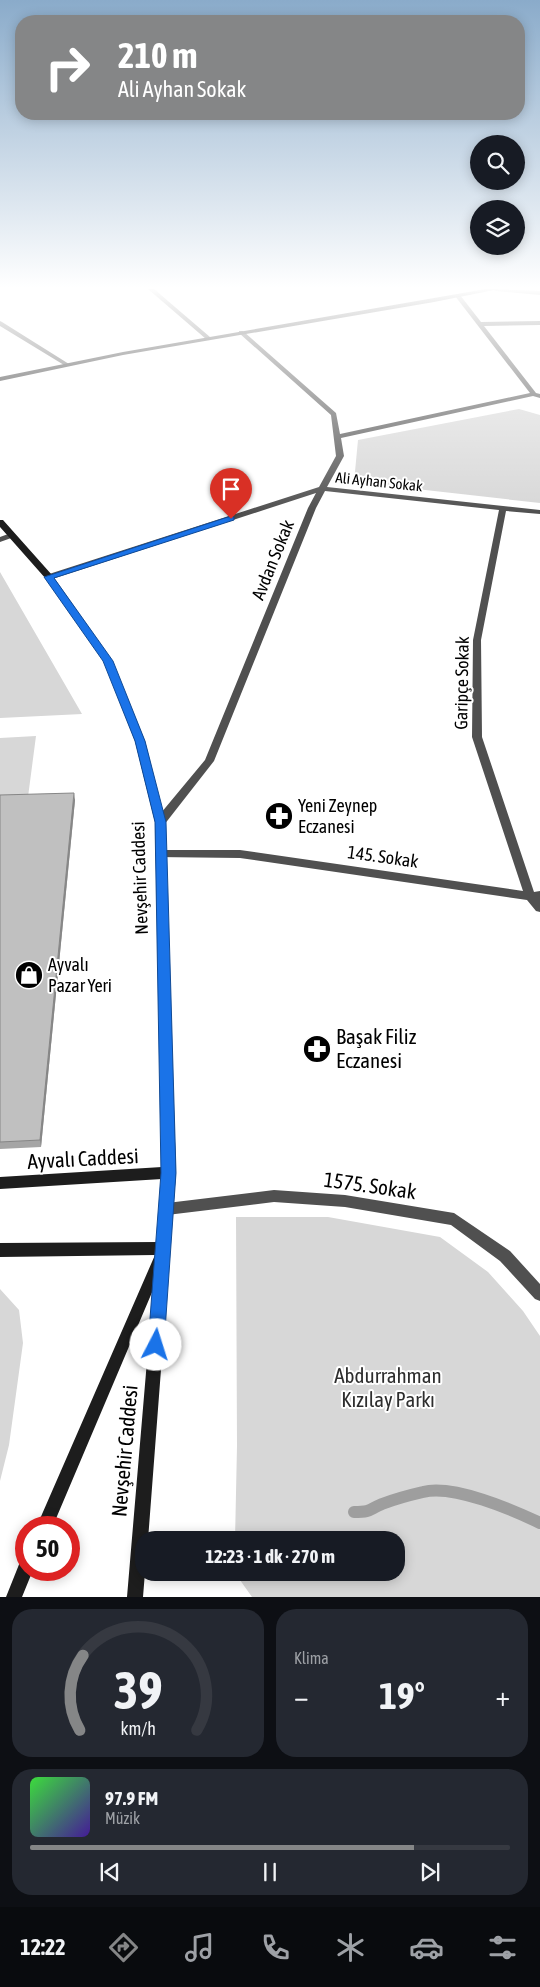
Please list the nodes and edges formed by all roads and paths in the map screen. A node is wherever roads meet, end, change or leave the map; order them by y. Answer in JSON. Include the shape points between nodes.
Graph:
{"nodes":[{"id":1,"x":66,"y":364,"type":"edge"},
{"id":2,"x":277,"y":364,"type":"edge"},
{"id":3,"x":511,"y":364,"type":"edge"},
{"id":4,"x":0,"y":379,"type":"edge"},
{"id":5,"x":537,"y":395,"type":"edge"},
{"id":6,"x":338,"y":437,"type":"junction"},
{"id":7,"x":322,"y":489,"type":"junction"},
{"id":8,"x":503,"y":509,"type":"junction"},
{"id":9,"x":540,"y":512,"type":"edge"},
{"id":10,"x":0,"y":522,"type":"edge"},
{"id":11,"x":11,"y":535,"type":"junction"},
{"id":12,"x":0,"y":540,"type":"edge"},
{"id":13,"x":49,"y":577,"type":"junction"},
{"id":14,"x":160,"y":822,"type":"junction"},
{"id":15,"x":160,"y":854,"type":"junction"},
{"id":16,"x":535,"y":896,"type":"edge"},
{"id":17,"x":540,"y":908,"type":"edge"},
{"id":18,"x":169,"y":1173,"type":"junction"},
{"id":19,"x":0,"y":1183,"type":"edge"},
{"id":20,"x":166,"y":1209,"type":"junction"},
{"id":21,"x":164,"y":1248,"type":"junction"},
{"id":22,"x":0,"y":1250,"type":"edge"},
{"id":23,"x":540,"y":1294,"type":"edge"},
{"id":24,"x":49,"y":1516,"type":"edge"},
{"id":25,"x":21,"y":1581,"type":"edge"},
{"id":26,"x":14,"y":1597,"type":"edge"},
{"id":27,"x":135,"y":1597,"type":"edge"}],
"edges":[{"from":1,"to":4,"type":"main road"},
{"from":2,"to":6,"type":"street","name":"Avdan Sokak","via":[[334,414]]},
{"from":3,"to":5,"type":"street"},
{"from":5,"to":6,"type":"street"},
{"from":6,"to":7,"type":"street","name":"Avdan Sokak","via":[[340,456]]},
{"from":7,"to":8,"type":"street","name":"Ali Ayhan Sokak"},
{"from":7,"to":13,"type":"street","name":"Ali Ayhan Sokak"},
{"from":7,"to":14,"type":"street","name":"Avdan Sokak","via":[[208,760]]},
{"from":8,"to":9,"type":"street","name":"Ali Ayhan Sokak"},
{"from":8,"to":16,"type":"street","name":"Garipçe Sokak","via":[[477,640],[477,737]]},
{"from":10,"to":11,"type":"main road","name":"Nevşehir Caddesi"},
{"from":11,"to":12,"type":"street"},
{"from":11,"to":13,"type":"main road","name":"Nevşehir Caddesi"},
{"from":13,"to":14,"type":"main road","name":"Nevşehir Caddesi","via":[[108,661],[140,741]]},
{"from":14,"to":15,"type":"main road","name":"Nevşehir Caddesi"},
{"from":15,"to":16,"type":"street","name":"145. Sokak","via":[[240,854]]},
{"from":15,"to":18,"type":"main road","name":"Nevşehir Caddesi"},
{"from":16,"to":17,"type":"street","name":"Garipçe Sokak"},
{"from":18,"to":19,"type":"main road","name":"Ayvalı Caddesi"},
{"from":18,"to":20,"type":"main road","name":"Nevşehir Caddesi"},
{"from":20,"to":21,"type":"main road","name":"Nevşehir Caddesi"},
{"from":20,"to":23,"type":"street","name":"1575. Sokak","via":[[274,1196],[344,1201],[454,1219],[505,1256]]},
{"from":21,"to":22,"type":"main road"},
{"from":21,"to":24,"type":"main road","name":"Nevşehir Caddesi"},
{"from":21,"to":27,"type":"main road","name":"Nevşehir Caddesi"},
{"from":25,"to":26,"type":"main road"}]}
